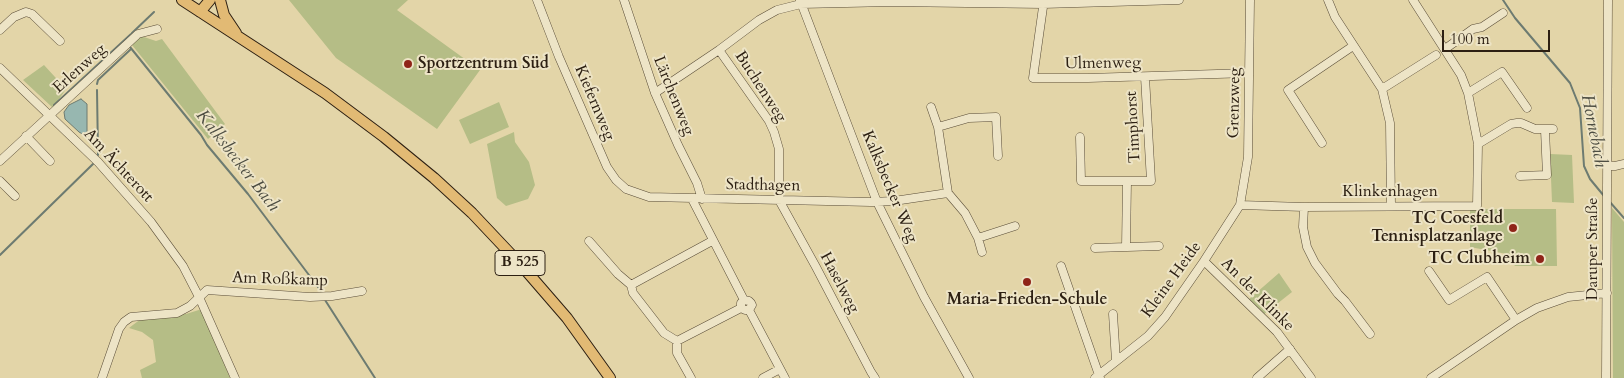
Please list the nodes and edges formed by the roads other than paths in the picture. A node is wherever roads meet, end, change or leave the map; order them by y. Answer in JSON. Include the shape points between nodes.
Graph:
{"nodes":[{"id":1,"x":182,"y":0,"type":"edge"},
{"id":2,"x":210,"y":0,"type":"edge"},
{"id":3,"x":220,"y":0,"type":"edge"},
{"id":4,"x":537,"y":0,"type":"edge"},
{"id":5,"x":624,"y":0,"type":"edge"},
{"id":6,"x":1178,"y":0,"type":"edge"},
{"id":7,"x":1250,"y":0,"type":"edge"},
{"id":8,"x":1328,"y":0,"type":"edge"},
{"id":9,"x":1413,"y":0,"type":"edge"},
{"id":10,"x":1608,"y":0,"type":"edge"},
{"id":11,"x":800,"y":2,"type":"edge"},
{"id":12,"x":1044,"y":2,"type":"edge"},
{"id":13,"x":200,"y":12,"type":"junction"},
{"id":14,"x":1503,"y":13,"type":"dead end"},
{"id":15,"x":157,"y":29,"type":"dead end"},
{"id":16,"x":0,"y":30,"type":"edge"},
{"id":17,"x":242,"y":39,"type":"junction"},
{"id":18,"x":60,"y":41,"type":"dead end"},
{"id":19,"x":1353,"y":46,"type":"junction"},
{"id":20,"x":1445,"y":49,"type":"junction"},
{"id":21,"x":719,"y":50,"type":"junction"},
{"id":22,"x":1436,"y":55,"type":"dead end"},
{"id":23,"x":0,"y":68,"type":"edge"},
{"id":24,"x":1249,"y":73,"type":"junction"},
{"id":25,"x":1145,"y":77,"type":"junction"},
{"id":26,"x":1382,"y":89,"type":"junction"},
{"id":27,"x":655,"y":92,"type":"junction"},
{"id":28,"x":1468,"y":93,"type":"junction"},
{"id":29,"x":931,"y":107,"type":"dead end"},
{"id":30,"x":1527,"y":108,"type":"dead end"},
{"id":31,"x":50,"y":115,"type":"junction"},
{"id":32,"x":938,"y":127,"type":"junction"},
{"id":33,"x":26,"y":136,"type":"junction"},
{"id":34,"x":1080,"y":137,"type":"dead end"},
{"id":35,"x":1322,"y":143,"type":"dead end"},
{"id":36,"x":1478,"y":144,"type":"junction"},
{"id":37,"x":998,"y":156,"type":"dead end"},
{"id":38,"x":0,"y":161,"type":"edge"},
{"id":39,"x":50,"y":161,"type":"dead end"},
{"id":40,"x":1624,"y":164,"type":"edge"},
{"id":41,"x":1608,"y":166,"type":"junction"},
{"id":42,"x":1520,"y":176,"type":"dead end"},
{"id":43,"x":0,"y":180,"type":"edge"},
{"id":44,"x":1126,"y":181,"type":"junction"},
{"id":45,"x":948,"y":193,"type":"junction"},
{"id":46,"x":15,"y":196,"type":"dead end"},
{"id":47,"x":649,"y":197,"type":"joint"},
{"id":48,"x":692,"y":199,"type":"junction"},
{"id":49,"x":702,"y":199,"type":"junction"},
{"id":50,"x":779,"y":200,"type":"junction"},
{"id":51,"x":877,"y":202,"type":"junction"},
{"id":52,"x":1240,"y":205,"type":"junction"},
{"id":53,"x":1390,"y":205,"type":"junction"},
{"id":54,"x":1304,"y":206,"type":"junction"},
{"id":55,"x":1015,"y":226,"type":"dead end"},
{"id":56,"x":978,"y":238,"type":"junction"},
{"id":57,"x":590,"y":241,"type":"dead end"},
{"id":58,"x":712,"y":241,"type":"junction"},
{"id":59,"x":1159,"y":246,"type":"dead end"},
{"id":60,"x":1126,"y":247,"type":"junction"},
{"id":61,"x":1095,"y":248,"type":"dead end"},
{"id":62,"x":982,"y":252,"type":"dead end"},
{"id":63,"x":1204,"y":261,"type":"junction"},
{"id":64,"x":1061,"y":266,"type":"dead end"},
{"id":65,"x":1428,"y":271,"type":"dead end"},
{"id":66,"x":631,"y":285,"type":"junction"},
{"id":67,"x":362,"y":291,"type":"dead end"},
{"id":68,"x":1607,"y":292,"type":"junction"},
{"id":69,"x":199,"y":296,"type":"junction"},
{"id":70,"x":745,"y":306,"type":"junction"},
{"id":71,"x":1113,"y":314,"type":"dead end"},
{"id":72,"x":1516,"y":320,"type":"junction"},
{"id":73,"x":1370,"y":334,"type":"dead end"},
{"id":74,"x":677,"y":341,"type":"junction"},
{"id":75,"x":1290,"y":349,"type":"junction"},
{"id":76,"x":1116,"y":361,"type":"junction"},
{"id":77,"x":780,"y":369,"type":"junction"},
{"id":78,"x":1098,"y":377,"type":"edge"},
{"id":79,"x":102,"y":378,"type":"edge"},
{"id":80,"x":235,"y":378,"type":"edge"},
{"id":81,"x":610,"y":378,"type":"edge"},
{"id":82,"x":691,"y":378,"type":"edge"},
{"id":83,"x":763,"y":378,"type":"edge"},
{"id":84,"x":785,"y":378,"type":"edge"},
{"id":85,"x":875,"y":378,"type":"edge"},
{"id":86,"x":969,"y":378,"type":"edge"},
{"id":87,"x":1257,"y":378,"type":"edge"},
{"id":88,"x":1311,"y":378,"type":"edge"},
{"id":89,"x":1431,"y":378,"type":"edge"},
{"id":90,"x":1606,"y":378,"type":"edge"}],
"edges":[{"from":1,"to":13,"type":"main road","number":"B 525"},
{"from":2,"to":13,"type":"main road"},
{"from":3,"to":17,"type":"main road","via":[[224,15]]},
{"from":4,"to":47,"type":"street","name":"Kiefernweg","via":[[607,167],[626,189]]},
{"from":5,"to":27,"type":"street","name":"Lärchenweg"},
{"from":6,"to":12,"type":"street"},
{"from":7,"to":24,"type":"street","name":"Grenzweg"},
{"from":8,"to":19,"type":"street"},
{"from":9,"to":20,"type":"street"},
{"from":10,"to":41,"type":"street","name":"Daruper Straße"},
{"from":11,"to":12,"type":"street"},
{"from":11,"to":21,"type":"street","via":[[759,20]]},
{"from":11,"to":51,"type":"street","name":"Kalksbecker Weg"},
{"from":12,"to":25,"type":"street","name":"Ulmenweg","via":[[1033,78]]},
{"from":13,"to":17,"type":"main road","number":"B 525"},
{"from":14,"to":20,"type":"street"},
{"from":15,"to":31,"type":"street","name":"Erlenweg","via":[[138,34]]},
{"from":16,"to":18,"type":"street","via":[[14,17],[26,12]]},
{"from":17,"to":81,"type":"main road","number":"B 525","via":[[354,114],[453,195],[490,231],[567,318]]},
{"from":19,"to":26,"type":"street"},
{"from":19,"to":35,"type":"street","via":[[1288,90]]},
{"from":20,"to":28,"type":"street"},
{"from":21,"to":27,"type":"street"},
{"from":21,"to":50,"type":"street","name":"Buchenweg","via":[[774,132],[779,149]]},
{"from":22,"to":26,"type":"street"},
{"from":23,"to":31,"type":"street","name":"Am Ächterott"},
{"from":24,"to":25,"type":"street","name":"Ulmenweg"},
{"from":24,"to":52,"type":"street","name":"Grenzweg","via":[[1248,157]]},
{"from":25,"to":44,"type":"street","name":"Timphorst","via":[[1151,181]]},
{"from":26,"to":53,"type":"street","via":[[1390,123]]},
{"from":27,"to":49,"type":"street","name":"Lärchenweg"},
{"from":28,"to":30,"type":"street","via":[[1502,72]]},
{"from":28,"to":36,"type":"street"},
{"from":29,"to":32,"type":"street"},
{"from":31,"to":33,"type":"street","name":"Erlenweg"},
{"from":31,"to":69,"type":"street","name":"Am Ächterott","via":[[98,162],[151,222],[183,266]]},
{"from":32,"to":37,"type":"street","via":[[969,118],[996,117]]},
{"from":32,"to":45,"type":"street"},
{"from":33,"to":38,"type":"street","name":"Erlenweg"},
{"from":33,"to":39,"type":"street"},
{"from":34,"to":44,"type":"street","name":"Timphorst","via":[[1081,181]]},
{"from":36,"to":42,"type":"street","via":[[1517,123],[1549,130],[1547,174]]},
{"from":36,"to":53,"type":"street","name":"Klinkenhagen","via":[[1476,206]]},
{"from":40,"to":41,"type":"street"},
{"from":41,"to":68,"type":"street","name":"Daruper Straße"},
{"from":43,"to":46,"type":"street"},
{"from":44,"to":60,"type":"street","name":"Timphorst"},
{"from":45,"to":51,"type":"street","name":"Stadthagen"},
{"from":45,"to":56,"type":"street","via":[[965,213]]},
{"from":47,"to":48,"type":"street","name":"Stadthagen"},
{"from":48,"to":49,"type":"street","name":"Stadthagen"},
{"from":48,"to":58,"type":"street"},
{"from":49,"to":50,"type":"street","name":"Stadthagen"},
{"from":50,"to":51,"type":"street","name":"Stadthagen"},
{"from":50,"to":85,"type":"street","name":"Haselweg"},
{"from":51,"to":86,"type":"street","name":"Kalksbecker Weg"},
{"from":52,"to":54,"type":"street","name":"Klinkenhagen"},
{"from":52,"to":63,"type":"street","name":"Kleine Heide"},
{"from":53,"to":54,"type":"street","name":"Klinkenhagen"},
{"from":54,"to":73,"type":"street","via":[[1303,227],[1307,247],[1315,263]]},
{"from":55,"to":56,"type":"street"},
{"from":56,"to":62,"type":"street"},
{"from":57,"to":66,"type":"street"},
{"from":58,"to":66,"type":"street"},
{"from":58,"to":70,"type":"street"},
{"from":59,"to":60,"type":"street"},
{"from":60,"to":61,"type":"street"},
{"from":63,"to":75,"type":"street","name":"An der Klinke","via":[[1277,332]]},
{"from":63,"to":76,"type":"street","name":"Kleine Heide","via":[[1165,317],[1148,336]]},
{"from":64,"to":78,"type":"street","name":"Kleine Heide"},
{"from":65,"to":72,"type":"street","via":[[1450,300],[1487,277]]},
{"from":66,"to":74,"type":"street","via":[[632,293],[664,333]]},
{"from":67,"to":69,"type":"street","name":"Am Roßkamp","via":[[310,297],[207,290]]},
{"from":68,"to":72,"type":"street","via":[[1558,300]]},
{"from":68,"to":90,"type":"street","name":"Daruper Straße"},
{"from":69,"to":79,"type":"street","via":[[190,306],[177,312],[131,317],[124,322]]},
{"from":69,"to":80,"type":"street","name":"Am Ächterott"},
{"from":70,"to":74,"type":"street"},
{"from":70,"to":77,"type":"street"},
{"from":71,"to":76,"type":"street"},
{"from":72,"to":89,"type":"street"},
{"from":74,"to":82,"type":"street","via":[[677,353]]},
{"from":75,"to":87,"type":"street","name":"An der Klinke"},
{"from":75,"to":88,"type":"street","name":"An der Klinke"},
{"from":76,"to":78,"type":"street","name":"Kleine Heide"},
{"from":77,"to":83,"type":"street"},
{"from":77,"to":84,"type":"street"}]}
